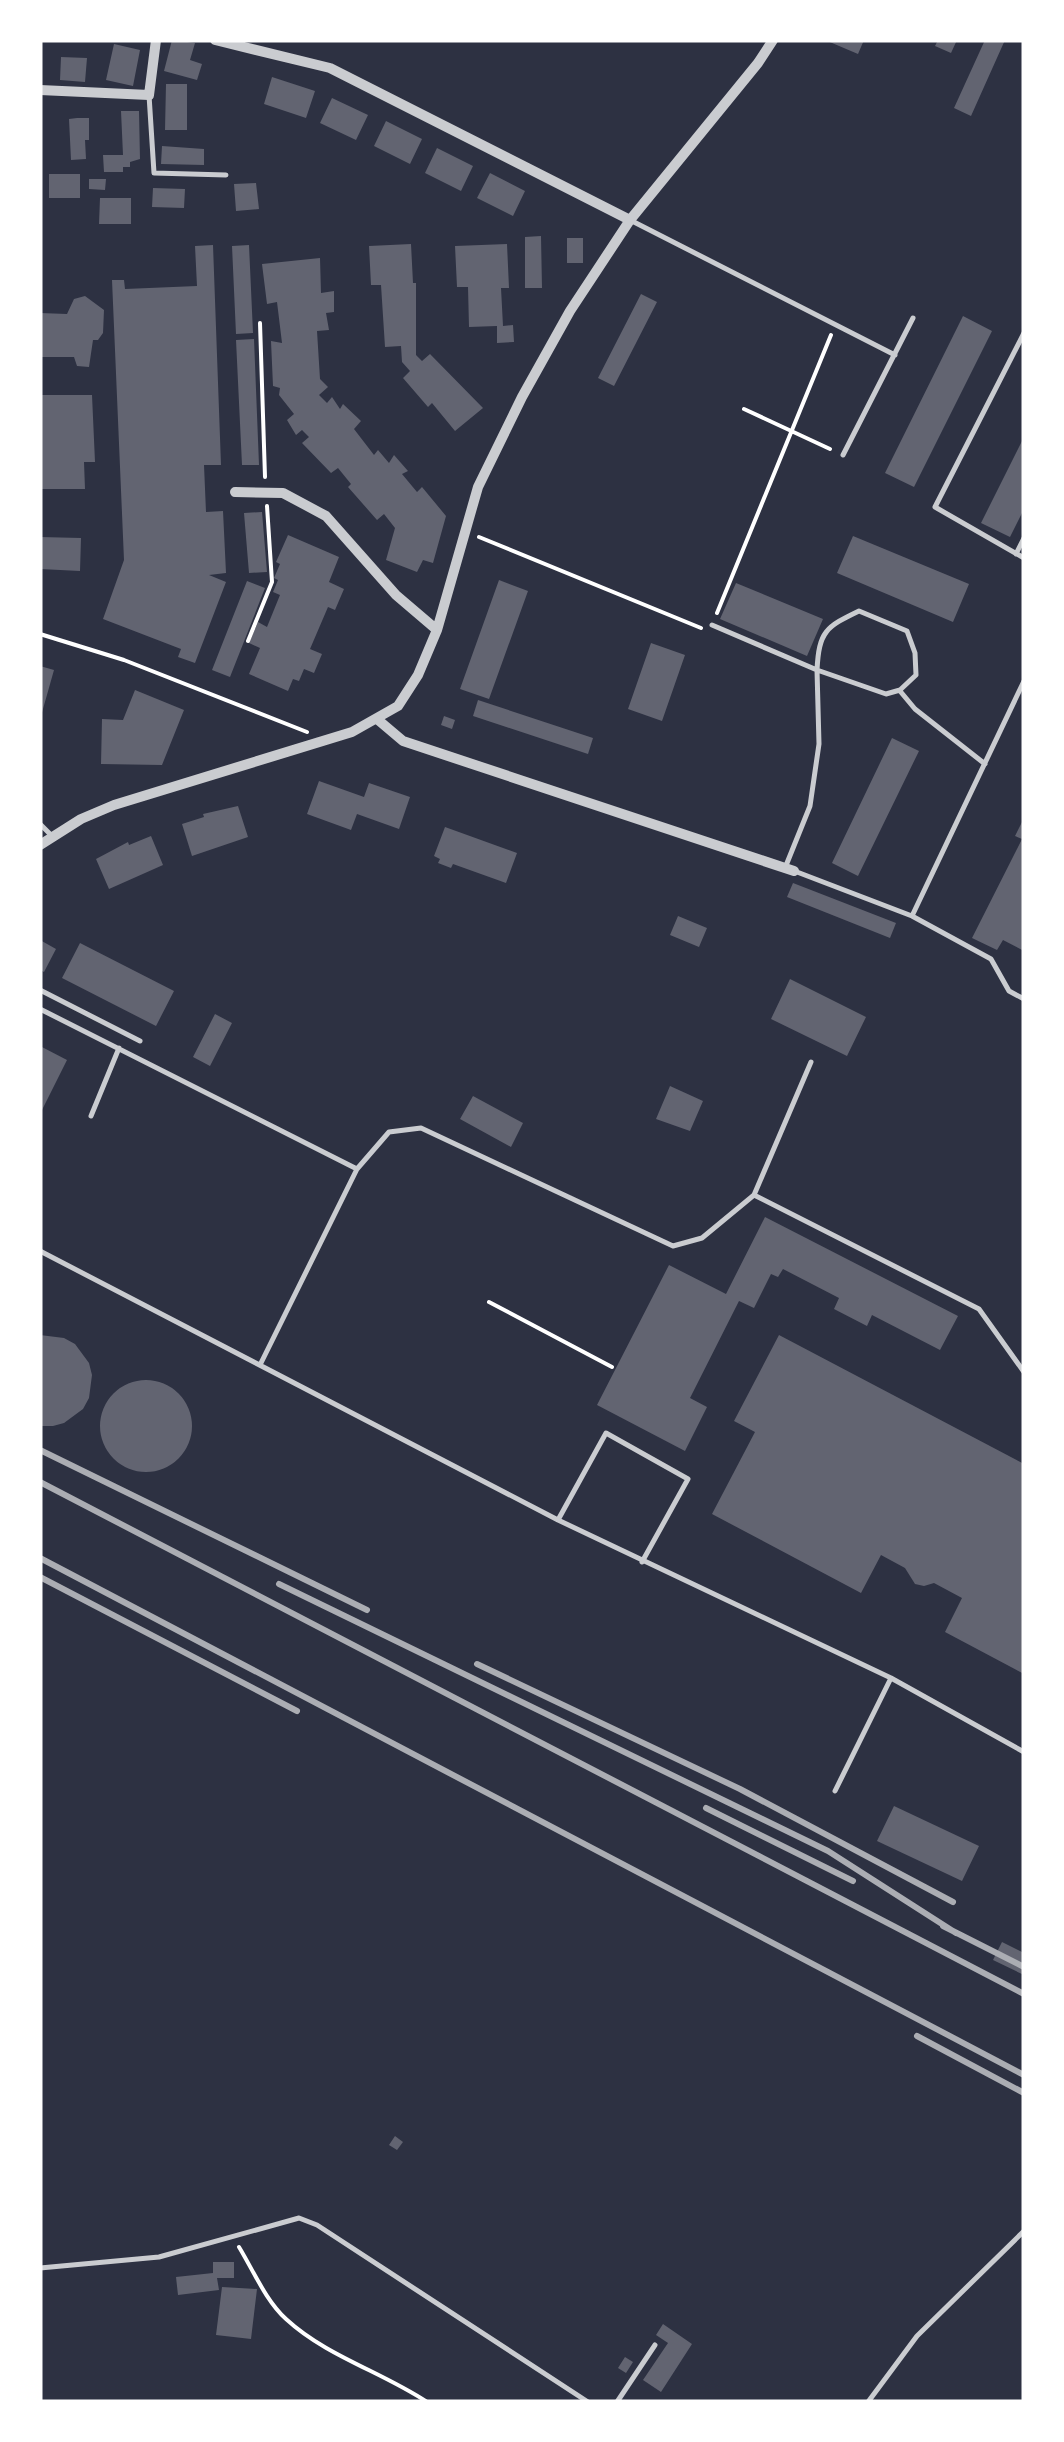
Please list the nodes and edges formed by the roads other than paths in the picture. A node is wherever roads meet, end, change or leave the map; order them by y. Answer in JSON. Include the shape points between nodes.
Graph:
{"nodes":[{"id":1,"x":156,"y":40,"type":"edge"},
{"id":2,"x":215,"y":40,"type":"edge"},
{"id":3,"x":773,"y":40,"type":"edge"},
{"id":4,"x":40,"y":90,"type":"edge"},
{"id":5,"x":149,"y":95,"type":"junction"},
{"id":6,"x":226,"y":175,"type":"dead end"},
{"id":7,"x":630,"y":220,"type":"junction"},
{"id":8,"x":913,"y":318,"type":"dead end"},
{"id":9,"x":1024,"y":333,"type":"edge"},
{"id":10,"x":895,"y":355,"type":"junction"},
{"id":11,"x":844,"y":456,"type":"road end"},
{"id":12,"x":235,"y":492,"type":"dead end"},
{"id":13,"x":1024,"y":538,"type":"edge"},
{"id":14,"x":1016,"y":554,"type":"junction"},
{"id":15,"x":1024,"y":558,"type":"edge"},
{"id":16,"x":712,"y":625,"type":"road end"},
{"id":17,"x":437,"y":630,"type":"junction"},
{"id":18,"x":817,"y":670,"type":"junction"},
{"id":19,"x":1024,"y":681,"type":"edge"},
{"id":20,"x":900,"y":690,"type":"junction"},
{"id":21,"x":378,"y":720,"type":"junction"},
{"id":22,"x":984,"y":764,"type":"junction"},
{"id":23,"x":40,"y":824,"type":"edge"},
{"id":24,"x":53,"y":836,"type":"junction"},
{"id":25,"x":40,"y":845,"type":"edge"},
{"id":26,"x":789,"y":869,"type":"junction"},
{"id":27,"x":912,"y":916,"type":"junction"},
{"id":28,"x":40,"y":990,"type":"edge"},
{"id":29,"x":1024,"y":999,"type":"edge"},
{"id":30,"x":40,"y":1008,"type":"edge"},
{"id":31,"x":140,"y":1042,"type":"dead end"},
{"id":32,"x":119,"y":1048,"type":"junction"},
{"id":33,"x":811,"y":1062,"type":"dead end"},
{"id":34,"x":91,"y":1116,"type":"dead end"},
{"id":35,"x":358,"y":1168,"type":"junction"},
{"id":36,"x":754,"y":1196,"type":"junction"},
{"id":37,"x":40,"y":1251,"type":"edge"},
{"id":38,"x":260,"y":1365,"type":"junction"},
{"id":39,"x":1024,"y":1372,"type":"edge"},
{"id":40,"x":558,"y":1520,"type":"junction"},
{"id":41,"x":642,"y":1562,"type":"junction"},
{"id":42,"x":891,"y":1678,"type":"junction"},
{"id":43,"x":1024,"y":1752,"type":"edge"},
{"id":44,"x":835,"y":1791,"type":"dead end"},
{"id":45,"x":1024,"y":2230,"type":"edge"},
{"id":46,"x":40,"y":2268,"type":"edge"},
{"id":47,"x":654,"y":2346,"type":"dead end"},
{"id":48,"x":588,"y":2402,"type":"edge"},
{"id":49,"x":617,"y":2402,"type":"edge"},
{"id":50,"x":868,"y":2402,"type":"edge"}],
"edges":[{"from":1,"to":5,"type":"street"},
{"from":2,"to":7,"type":"street","via":[[330,68]]},
{"from":3,"to":7,"type":"street"},
{"from":4,"to":5,"type":"street"},
{"from":5,"to":6,"type":"lane","via":[[154,173]]},
{"from":7,"to":10,"type":"lane"},
{"from":7,"to":17,"type":"street","via":[[570,311],[478,487]]},
{"from":8,"to":10,"type":"lane"},
{"from":9,"to":14,"type":"lane","via":[[935,507]]},
{"from":10,"to":11,"type":"lane"},
{"from":12,"to":17,"type":"street","via":[[283,493],[326,516]]},
{"from":13,"to":14,"type":"lane"},
{"from":14,"to":15,"type":"lane"},
{"from":16,"to":18,"type":"lane"},
{"from":17,"to":21,"type":"street","via":[[398,706]]},
{"from":18,"to":20,"type":"lane","via":[[886,694]]},
{"from":18,"to":20,"type":"lane","via":[[828,626],[859,611],[908,631],[916,675]]},
{"from":18,"to":26,"type":"lane","via":[[810,806]]},
{"from":19,"to":22,"type":"lane"},
{"from":20,"to":22,"type":"lane"},
{"from":21,"to":24,"type":"street","via":[[114,805]]},
{"from":21,"to":26,"type":"street","via":[[403,740]]},
{"from":22,"to":27,"type":"lane"},
{"from":23,"to":24,"type":"lane"},
{"from":24,"to":25,"type":"street"},
{"from":26,"to":27,"type":"lane"},
{"from":27,"to":29,"type":"lane","via":[[991,959],[1008,991]]},
{"from":28,"to":31,"type":"lane"},
{"from":30,"to":32,"type":"lane"},
{"from":32,"to":34,"type":"lane"},
{"from":32,"to":35,"type":"lane"},
{"from":33,"to":36,"type":"lane"},
{"from":35,"to":36,"type":"lane","via":[[389,1132],[421,1128],[673,1246],[702,1238]]},
{"from":35,"to":38,"type":"lane"},
{"from":36,"to":39,"type":"lane","via":[[979,1308]]},
{"from":37,"to":38,"type":"lane"},
{"from":38,"to":40,"type":"lane"},
{"from":40,"to":41,"type":"lane"},
{"from":40,"to":41,"type":"lane","via":[[606,1433],[688,1478]]},
{"from":41,"to":42,"type":"lane"},
{"from":42,"to":43,"type":"lane"},
{"from":42,"to":44,"type":"lane"},
{"from":45,"to":50,"type":"lane","via":[[917,2336]]},
{"from":46,"to":48,"type":"lane","via":[[159,2257],[299,2218]]},
{"from":47,"to":49,"type":"lane"}]}
